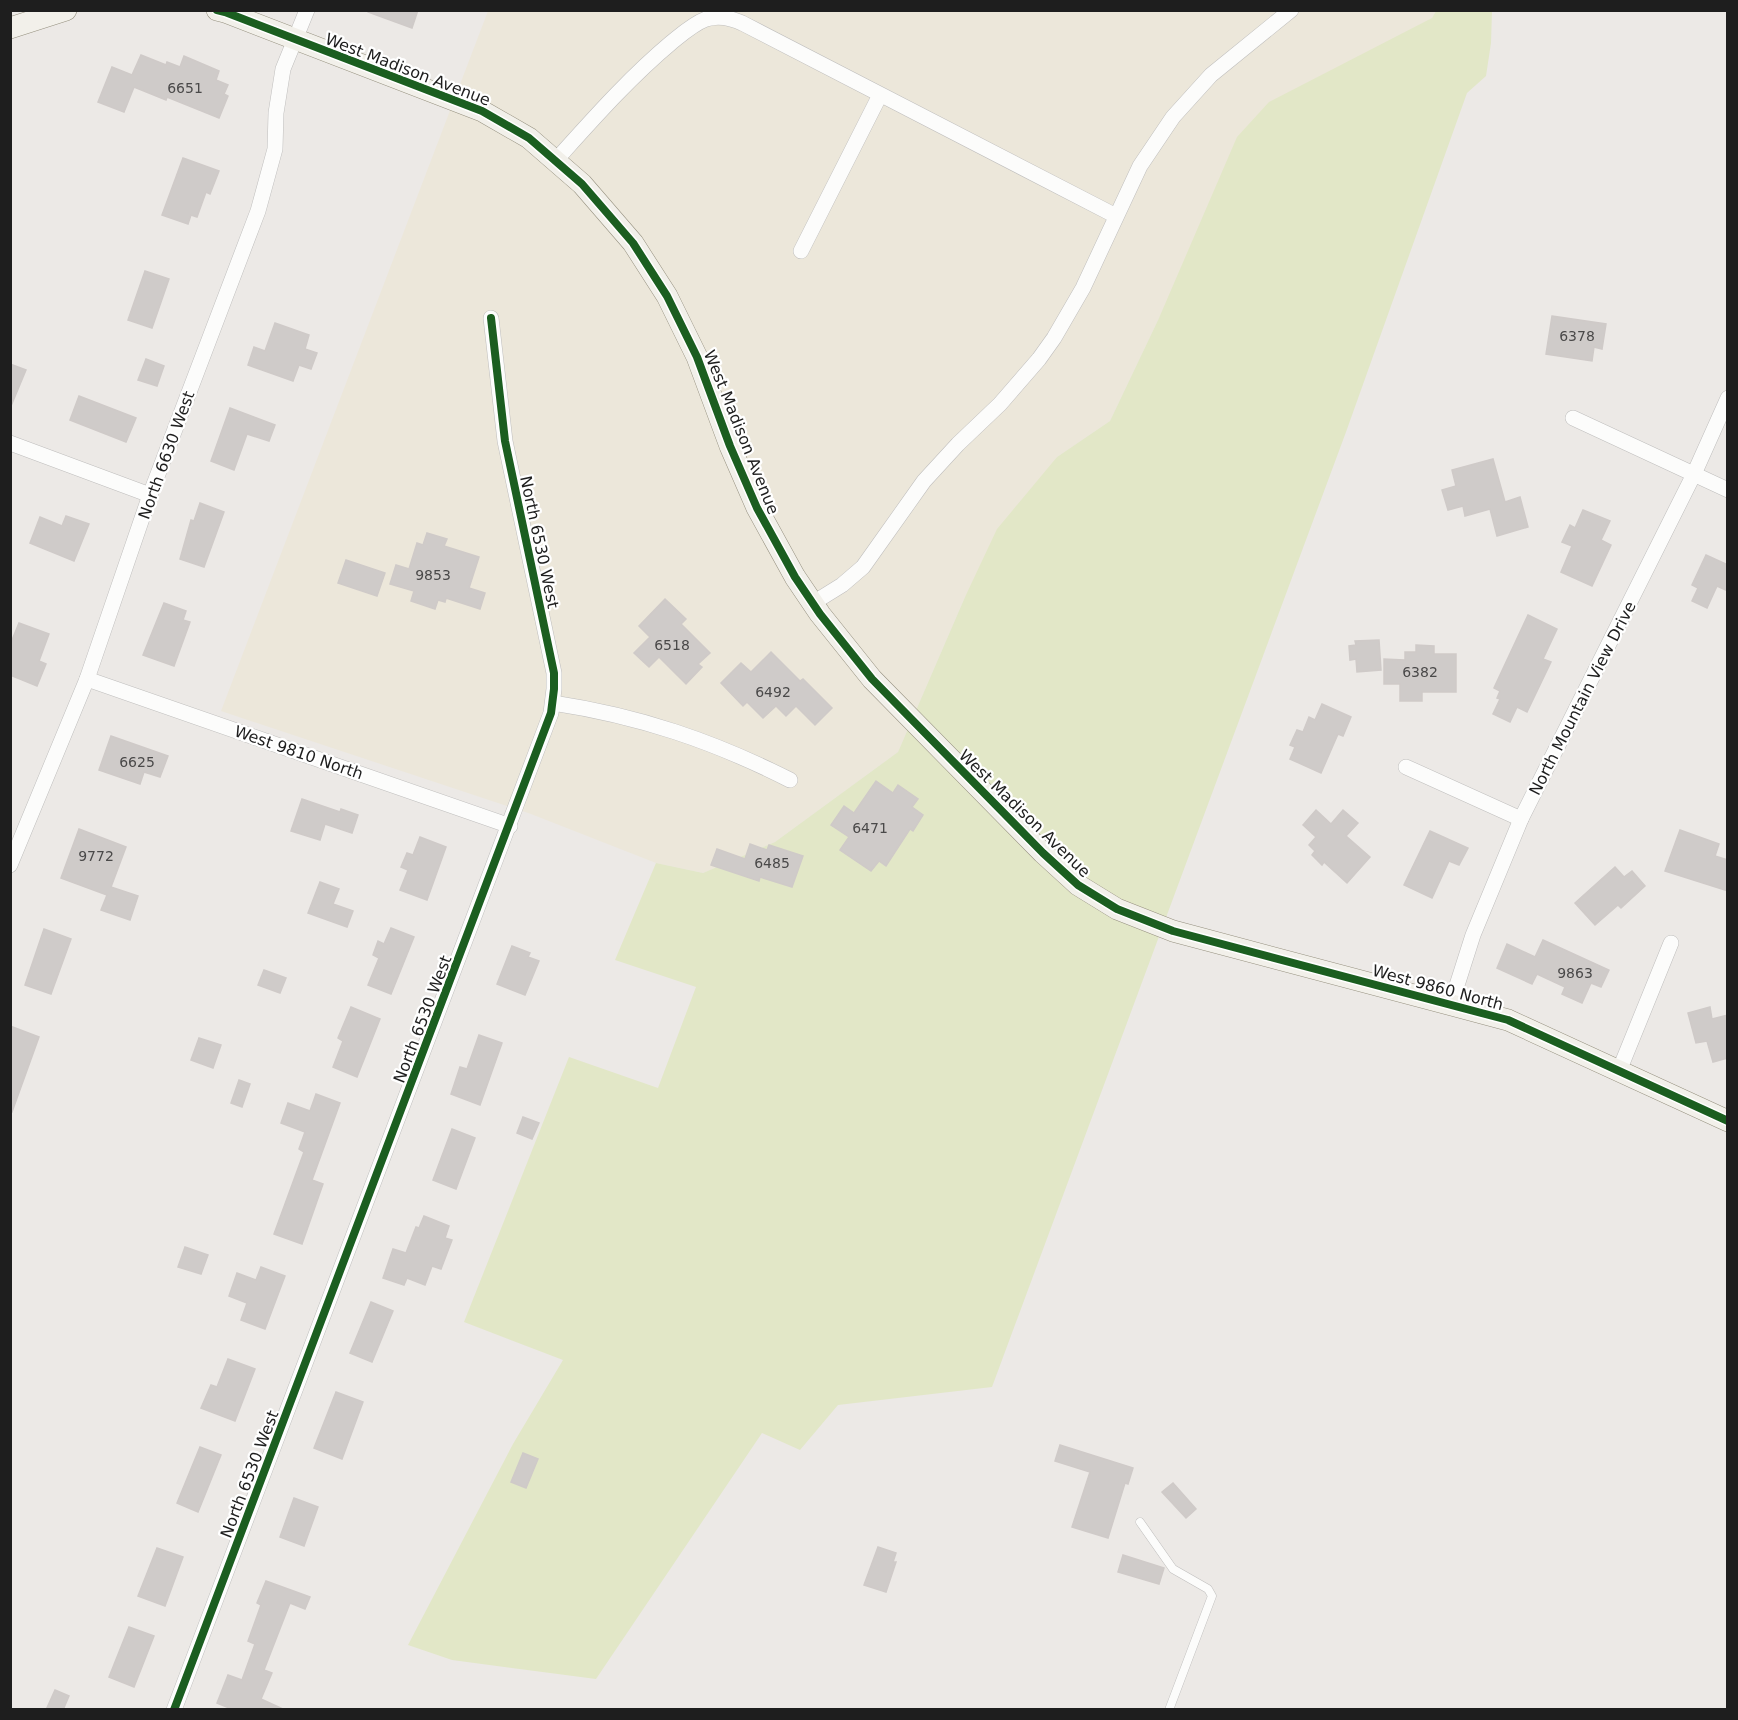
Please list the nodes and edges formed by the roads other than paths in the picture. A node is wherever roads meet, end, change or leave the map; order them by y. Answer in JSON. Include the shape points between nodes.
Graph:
{"nodes":[{"id":1,"x":217,"y":10,"type":"edge"},
{"id":2,"x":307,"y":10,"type":"edge"},
{"id":3,"x":65,"y":11,"type":"edge"},
{"id":4,"x":1287,"y":12,"type":"edge"},
{"id":5,"x":10,"y":28,"type":"edge"},
{"id":6,"x":295,"y":39,"type":"junction"},
{"id":7,"x":880,"y":94,"type":"junction"},
{"id":8,"x":556,"y":160,"type":"junction"},
{"id":9,"x":1116,"y":216,"type":"junction"},
{"id":10,"x":801,"y":251,"type":"dead end"},
{"id":11,"x":491,"y":318,"type":"dead end"},
{"id":12,"x":1728,"y":398,"type":"edge"},
{"id":13,"x":1573,"y":418,"type":"dead end"},
{"id":14,"x":10,"y":443,"type":"edge"},
{"id":15,"x":1694,"y":474,"type":"junction"},
{"id":16,"x":1728,"y":490,"type":"edge"},
{"id":17,"x":150,"y":495,"type":"junction"},
{"id":18,"x":813,"y":603,"type":"junction"},
{"id":19,"x":87,"y":679,"type":"junction"},
{"id":20,"x":553,"y":703,"type":"junction"},
{"id":21,"x":1406,"y":767,"type":"dead end"},
{"id":22,"x":790,"y":780,"type":"dead end"},
{"id":23,"x":1521,"y":819,"type":"junction"},
{"id":24,"x":510,"y":826,"type":"junction"},
{"id":25,"x":15,"y":840,"type":"edge"},
{"id":26,"x":10,"y":865,"type":"edge"},
{"id":27,"x":1196,"y":938,"type":"joint"},
{"id":28,"x":1671,"y":943,"type":"dead end"},
{"id":29,"x":1451,"y":1004,"type":"junction"},
{"id":30,"x":1619,"y":1071,"type":"junction"},
{"id":31,"x":1728,"y":1121,"type":"edge"},
{"id":32,"x":1140,"y":1522,"type":"dead end"},
{"id":33,"x":174,"y":1710,"type":"edge"},
{"id":34,"x":1169,"y":1710,"type":"edge"}],
"edges":[{"from":1,"to":6,"type":"street","name":"West Madison Avenue"},
{"from":2,"to":6,"type":"street","name":"North 6630 West"},
{"from":3,"to":5,"type":"street"},
{"from":4,"to":9,"type":"street","via":[[1228,60],[1185,103],[1140,166]]},
{"from":6,"to":8,"type":"street","name":"West Madison Avenue","via":[[482,111],[529,138]]},
{"from":6,"to":17,"type":"street","name":"North 6630 West","via":[[283,69],[275,149],[258,211]]},
{"from":7,"to":8,"type":"street","via":[[742,23],[715,17],[694,26],[661,52]]},
{"from":7,"to":9,"type":"street"},
{"from":7,"to":10,"type":"street"},
{"from":8,"to":18,"type":"street","name":"West Madison Avenue","via":[[616,222],[667,296],[697,357],[757,508]]},
{"from":9,"to":18,"type":"street","via":[[1083,288],[1033,366],[924,481],[863,567]]},
{"from":11,"to":20,"type":"street","name":"North 6530 West","via":[[505,441],[554,673]]},
{"from":12,"to":15,"type":"street","name":"North Mountain View Drive"},
{"from":13,"to":15,"type":"street"},
{"from":14,"to":17,"type":"street"},
{"from":15,"to":16,"type":"street"},
{"from":15,"to":23,"type":"street","name":"North Mountain View Drive"},
{"from":17,"to":19,"type":"street","name":"North 6630 West"},
{"from":18,"to":27,"type":"street","name":"West Madison Avenue","via":[[872,679],[1060,870],[1117,909]]},
{"from":19,"to":24,"type":"street","name":"West 9810 North"},
{"from":19,"to":25,"type":"street","name":"North 6630 West"},
{"from":20,"to":22,"type":"street","via":[[675,730]]},
{"from":20,"to":24,"type":"street","name":"North 6530 West"},
{"from":21,"to":23,"type":"street"},
{"from":23,"to":29,"type":"street","name":"North Mountain View Drive","via":[[1473,935]]},
{"from":24,"to":33,"type":"street","name":"North 6530 West"},
{"from":25,"to":26,"type":"street","name":"North 6630 West"},
{"from":27,"to":29,"type":"street","name":"West 9860 North"},
{"from":28,"to":30,"type":"street"},
{"from":29,"to":30,"type":"street","name":"West 9860 North","via":[[1508,1020]]},
{"from":30,"to":31,"type":"street","name":"West 9860 North"},
{"from":32,"to":34,"type":"lane","via":[[1173,1569],[1208,1589],[1212,1596]]}]}
